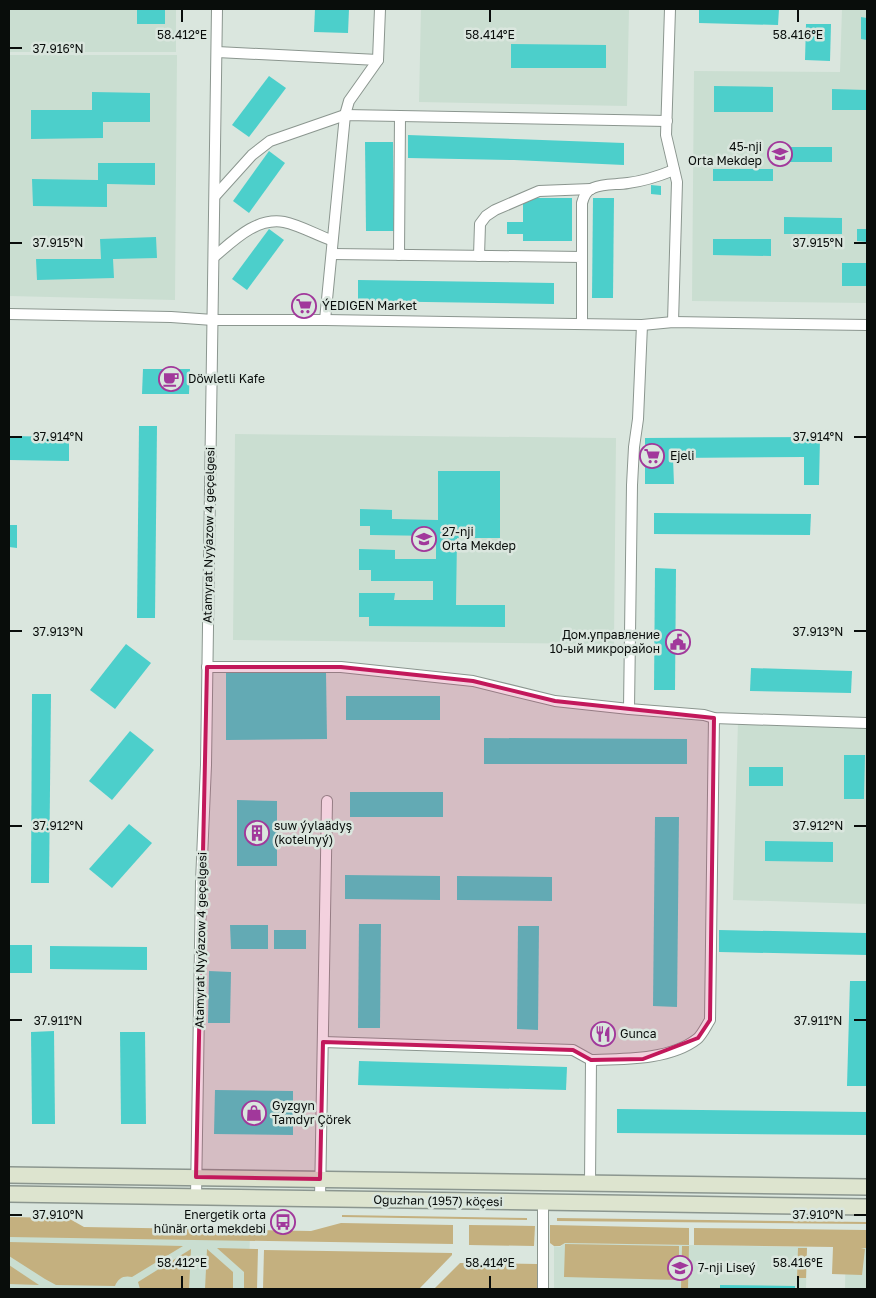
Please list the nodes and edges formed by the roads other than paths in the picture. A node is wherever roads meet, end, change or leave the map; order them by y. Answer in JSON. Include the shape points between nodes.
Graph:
{"nodes":[{"id":1,"x":217,"y":9,"type":"edge"},
{"id":2,"x":380,"y":9,"type":"edge"},
{"id":3,"x":670,"y":9,"type":"edge"},
{"id":4,"x":217,"y":52,"type":"junction"},
{"id":5,"x":378,"y":60,"type":"junction"},
{"id":6,"x":344,"y":115,"type":"junction"},
{"id":7,"x":400,"y":116,"type":"junction"},
{"id":8,"x":667,"y":121,"type":"junction"},
{"id":9,"x":674,"y":170,"type":"junction"},
{"id":10,"x":591,"y":188,"type":"junction"},
{"id":11,"x":215,"y":196,"type":"junction"},
{"id":12,"x":332,"y":240,"type":"junction"},
{"id":13,"x":332,"y":254,"type":"junction"},
{"id":14,"x":399,"y":255,"type":"junction"},
{"id":15,"x":479,"y":256,"type":"junction"},
{"id":16,"x":214,"y":257,"type":"junction"},
{"id":17,"x":582,"y":257,"type":"junction"},
{"id":18,"x":9,"y":314,"type":"edge"},
{"id":19,"x":213,"y":320,"type":"junction"},
{"id":20,"x":325,"y":320,"type":"junction"},
{"id":21,"x":674,"y":322,"type":"junction"},
{"id":22,"x":582,"y":324,"type":"junction"},
{"id":23,"x":642,"y":325,"type":"junction"},
{"id":24,"x":867,"y":325,"type":"edge"},
{"id":25,"x":207,"y":668,"type":"junction"},
{"id":26,"x":629,"y":709,"type":"junction"},
{"id":27,"x":714,"y":718,"type":"junction"},
{"id":28,"x":867,"y":723,"type":"edge"},
{"id":29,"x":327,"y":801,"type":"dead end"},
{"id":30,"x":322,"y":1042,"type":"junction"},
{"id":31,"x":591,"y":1060,"type":"junction"},
{"id":32,"x":9,"y":1174,"type":"edge"},
{"id":33,"x":196,"y":1177,"type":"junction"},
{"id":34,"x":320,"y":1179,"type":"junction"},
{"id":35,"x":590,"y":1183,"type":"junction"},
{"id":36,"x":867,"y":1187,"type":"edge"},
{"id":37,"x":9,"y":1194,"type":"edge"},
{"id":38,"x":196,"y":1197,"type":"junction"},
{"id":39,"x":320,"y":1199,"type":"junction"},
{"id":40,"x":543,"y":1202,"type":"junction"},
{"id":41,"x":867,"y":1207,"type":"edge"},
{"id":42,"x":542,"y":1289,"type":"edge"}],
"edges":[{"from":1,"to":4,"type":"street","name":"Atamyrat Nyýazow 4 geçelgesi"},
{"from":2,"to":5,"type":"street"},
{"from":3,"to":8,"type":"street"},
{"from":4,"to":5,"type":"street"},
{"from":4,"to":11,"type":"street","name":"Atamyrat Nyýazow 4 geçelgesi"},
{"from":5,"to":6,"type":"street"},
{"from":6,"to":7,"type":"street"},
{"from":6,"to":11,"type":"street","via":[[270,141]]},
{"from":6,"to":12,"type":"street"},
{"from":7,"to":8,"type":"street"},
{"from":7,"to":14,"type":"street"},
{"from":8,"to":9,"type":"street","via":[[666,135]]},
{"from":9,"to":10,"type":"street","via":[[654,178]]},
{"from":9,"to":21,"type":"street","via":[[677,182]]},
{"from":10,"to":15,"type":"street","via":[[539,191],[494,210],[480,224]]},
{"from":10,"to":17,"type":"street","via":[[584,194],[582,203]]},
{"from":11,"to":16,"type":"street","name":"Atamyrat Nyýazow 4 geçelgesi"},
{"from":12,"to":13,"type":"street"},
{"from":12,"to":16,"type":"street","via":[[284,222],[264,223],[244,232]]},
{"from":13,"to":14,"type":"street"},
{"from":13,"to":20,"type":"street"},
{"from":14,"to":15,"type":"street"},
{"from":15,"to":17,"type":"street"},
{"from":16,"to":19,"type":"street","name":"Atamyrat Nyýazow 4 geçelgesi"},
{"from":17,"to":22,"type":"street"},
{"from":18,"to":19,"type":"street"},
{"from":19,"to":20,"type":"street"},
{"from":19,"to":25,"type":"street","name":"Atamyrat Nyýazow 4 geçelgesi"},
{"from":20,"to":22,"type":"street"},
{"from":21,"to":23,"type":"street"},
{"from":21,"to":24,"type":"street"},
{"from":22,"to":23,"type":"street"},
{"from":23,"to":26,"type":"street","via":[[632,485]]},
{"from":25,"to":26,"type":"street","via":[[341,667],[473,681],[555,701]]},
{"from":25,"to":33,"type":"street","name":"Atamyrat Nyýazow 4 geçelgesi"},
{"from":26,"to":27,"type":"street"},
{"from":27,"to":28,"type":"street"},
{"from":27,"to":31,"type":"street","via":[[710,1020],[698,1038],[681,1048],[643,1059]]},
{"from":29,"to":30,"type":"street"},
{"from":30,"to":31,"type":"street","via":[[573,1050]]},
{"from":30,"to":34,"type":"street"},
{"from":31,"to":35,"type":"street"},
{"from":32,"to":33,"type":"main road","name":"Oguzhan (1957) köçesi"},
{"from":33,"to":34,"type":"main road","name":"Oguzhan (1957) köçesi"},
{"from":33,"to":38,"type":"street","name":"Atamyrat Nyýazow 4 geçelgesi"},
{"from":34,"to":35,"type":"main road","name":"Oguzhan (1957) köçesi"},
{"from":34,"to":39,"type":"street"},
{"from":35,"to":36,"type":"main road","name":"Oguzhan (1957) köçesi"},
{"from":37,"to":38,"type":"main road","name":"Oguzhan (1957) köçesi"},
{"from":38,"to":39,"type":"main road","name":"Oguzhan (1957) köçesi"},
{"from":39,"to":40,"type":"main road","name":"Oguzhan (1957) köçesi"},
{"from":40,"to":41,"type":"main road","name":"Oguzhan (1957) köçesi"},
{"from":40,"to":42,"type":"street"}]}
